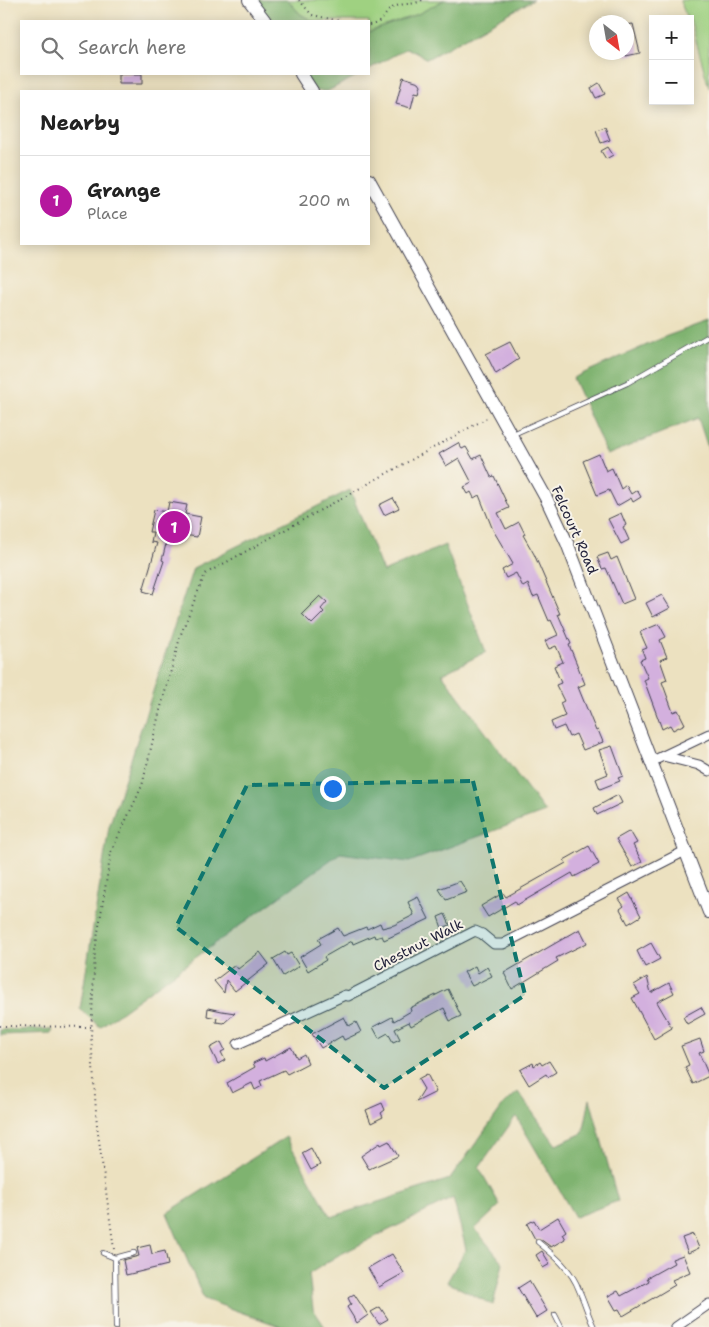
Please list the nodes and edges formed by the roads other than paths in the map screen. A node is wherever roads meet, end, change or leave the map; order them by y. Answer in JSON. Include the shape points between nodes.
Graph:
{"nodes":[{"id":1,"x":249,"y":0,"type":"edge"},
{"id":2,"x":264,"y":20,"type":"edge"},
{"id":3,"x":302,"y":75,"type":"edge"},
{"id":4,"x":311,"y":90,"type":"edge"},
{"id":5,"x":370,"y":182,"type":"edge"},
{"id":6,"x":709,"y":336,"type":"edge"},
{"id":7,"x":511,"y":434,"type":"junction"},
{"id":8,"x":709,"y":734,"type":"edge"},
{"id":9,"x":662,"y":756,"type":"junction"},
{"id":10,"x":651,"y":762,"type":"junction"},
{"id":11,"x":709,"y":771,"type":"edge"},
{"id":12,"x":686,"y":850,"type":"junction"},
{"id":13,"x":709,"y":912,"type":"edge"},
{"id":14,"x":238,"y":1044,"type":"dead end"},
{"id":15,"x":538,"y":1242,"type":"dead end"},
{"id":16,"x":103,"y":1253,"type":"dead end"},
{"id":17,"x":134,"y":1253,"type":"dead end"},
{"id":18,"x":115,"y":1258,"type":"junction"},
{"id":19,"x":709,"y":1304,"type":"edge"},
{"id":20,"x":555,"y":1315,"type":"dead end"},
{"id":21,"x":116,"y":1327,"type":"edge"},
{"id":22,"x":561,"y":1327,"type":"edge"},
{"id":23,"x":594,"y":1327,"type":"edge"},
{"id":24,"x":676,"y":1327,"type":"edge"}],
"edges":[{"from":1,"to":2,"type":"street"},
{"from":3,"to":4,"type":"street"},
{"from":5,"to":7,"type":"street","name":"Felcourt Road"},
{"from":6,"to":7,"type":"lane","via":[[628,383]]},
{"from":7,"to":10,"type":"street","name":"Felcourt Road","via":[[567,543]]},
{"from":8,"to":9,"type":"street"},
{"from":9,"to":10,"type":"street"},
{"from":9,"to":11,"type":"street","via":[[699,765]]},
{"from":10,"to":12,"type":"street","name":"Felcourt Road"},
{"from":12,"to":13,"type":"street","name":"Felcourt Road"},
{"from":12,"to":14,"type":"street","name":"Chestnut Walk","via":[[503,944],[494,944],[475,931],[348,996]]},
{"from":15,"to":23,"type":"lane","via":[[559,1260],[579,1288]]},
{"from":16,"to":18,"type":"lane"},
{"from":17,"to":18,"type":"lane"},
{"from":18,"to":21,"type":"lane"},
{"from":19,"to":24,"type":"street"},
{"from":20,"to":22,"type":"lane"}]}
